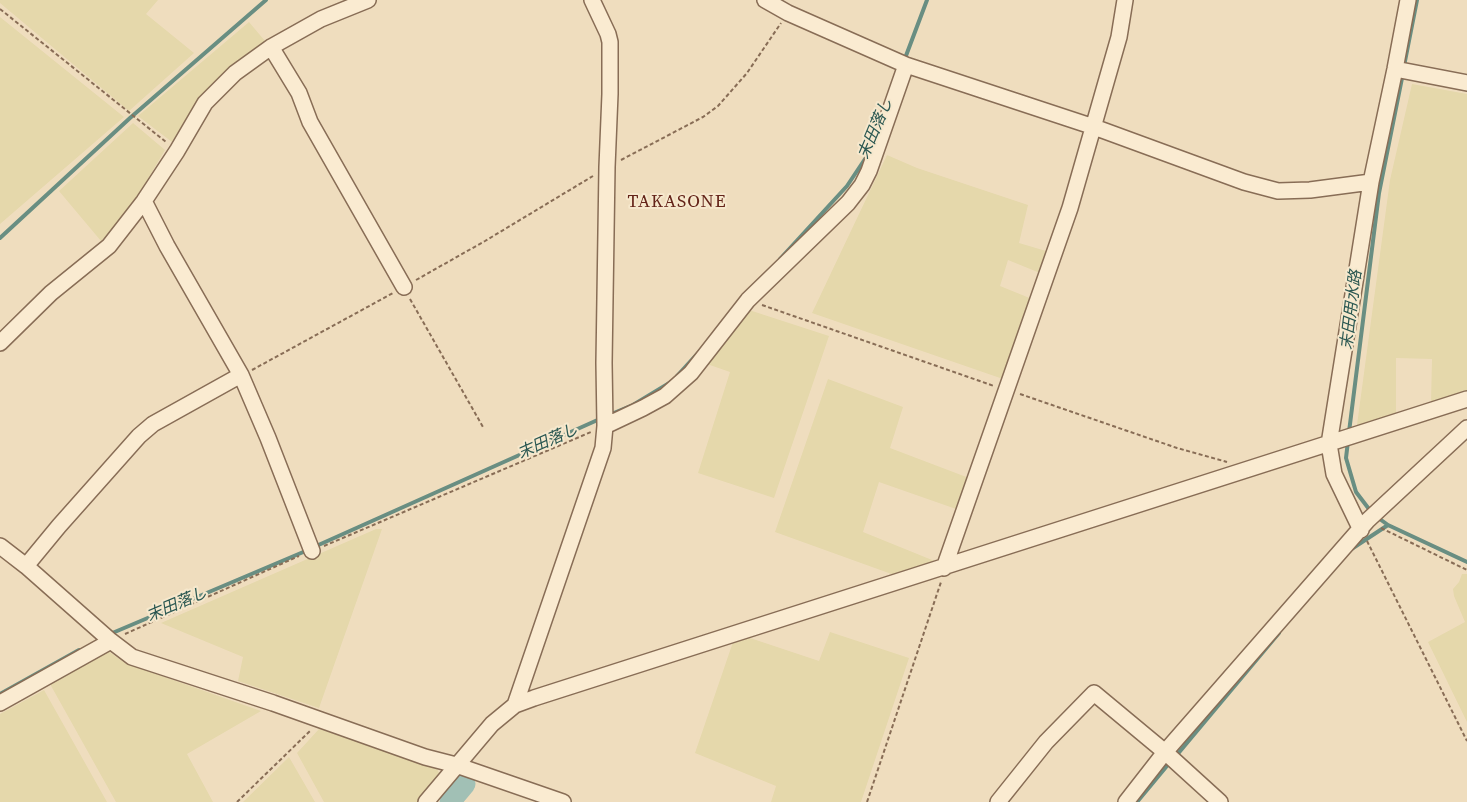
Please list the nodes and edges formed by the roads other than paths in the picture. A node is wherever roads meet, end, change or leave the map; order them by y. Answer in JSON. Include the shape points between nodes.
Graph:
{"nodes":[{"id":1,"x":368,"y":0,"type":"edge"},
{"id":2,"x":592,"y":0,"type":"edge"},
{"id":3,"x":766,"y":0,"type":"edge"},
{"id":4,"x":1125,"y":0,"type":"edge"},
{"id":5,"x":1408,"y":0,"type":"edge"},
{"id":6,"x":792,"y":6,"type":"edge"},
{"id":7,"x":271,"y":47,"type":"junction"},
{"id":8,"x":906,"y":65,"type":"junction"},
{"id":9,"x":1395,"y":69,"type":"junction"},
{"id":10,"x":1467,"y":83,"type":"edge"},
{"id":11,"x":1094,"y":127,"type":"junction"},
{"id":12,"x":1371,"y":182,"type":"junction"},
{"id":13,"x":144,"y":200,"type":"junction"},
{"id":14,"x":404,"y":288,"type":"road end"},
{"id":15,"x":0,"y":343,"type":"edge"},
{"id":16,"x":241,"y":375,"type":"junction"},
{"id":17,"x":1467,"y":399,"type":"edge"},
{"id":18,"x":605,"y":426,"type":"junction"},
{"id":19,"x":1467,"y":428,"type":"edge"},
{"id":20,"x":1329,"y":444,"type":"junction"},
{"id":21,"x":1364,"y":525,"type":"junction"},
{"id":22,"x":0,"y":546,"type":"edge"},
{"id":23,"x":312,"y":551,"type":"road end"},
{"id":24,"x":26,"y":566,"type":"junction"},
{"id":25,"x":944,"y":568,"type":"junction"},
{"id":26,"x":111,"y":641,"type":"junction"},
{"id":27,"x":0,"y":703,"type":"edge"},
{"id":28,"x":515,"y":706,"type":"junction"},
{"id":29,"x":1170,"y":757,"type":"junction"},
{"id":30,"x":456,"y":765,"type":"junction"},
{"id":31,"x":426,"y":802,"type":"edge"},
{"id":32,"x":563,"y":802,"type":"edge"},
{"id":33,"x":998,"y":802,"type":"edge"},
{"id":34,"x":1126,"y":802,"type":"edge"},
{"id":35,"x":1220,"y":802,"type":"edge"}],
"edges":[{"from":1,"to":7,"type":"street","via":[[321,19]]},
{"from":2,"to":18,"type":"street","via":[[610,42]]},
{"from":3,"to":6,"type":"street"},
{"from":4,"to":11,"type":"street","via":[[1119,37]]},
{"from":5,"to":9,"type":"street"},
{"from":6,"to":8,"type":"street"},
{"from":7,"to":13,"type":"street","via":[[235,73],[205,103]]},
{"from":7,"to":14,"type":"street"},
{"from":8,"to":11,"type":"street"},
{"from":8,"to":18,"type":"street","via":[[869,171],[848,204],[748,300],[691,373],[665,396]]},
{"from":9,"to":10,"type":"street"},
{"from":9,"to":12,"type":"street"},
{"from":11,"to":12,"type":"street","via":[[1244,182],[1278,191]]},
{"from":11,"to":25,"type":"street","via":[[1070,208]]},
{"from":12,"to":20,"type":"street"},
{"from":13,"to":15,"type":"street","via":[[109,246],[51,293]]},
{"from":13,"to":16,"type":"street"},
{"from":16,"to":23,"type":"street"},
{"from":16,"to":24,"type":"street","via":[[153,424]]},
{"from":17,"to":20,"type":"street"},
{"from":18,"to":28,"type":"street","via":[[603,448]]},
{"from":19,"to":21,"type":"street"},
{"from":20,"to":21,"type":"street","via":[[1334,474]]},
{"from":20,"to":25,"type":"street"},
{"from":21,"to":29,"type":"street"},
{"from":22,"to":24,"type":"street"},
{"from":24,"to":26,"type":"street"},
{"from":25,"to":28,"type":"street"},
{"from":26,"to":27,"type":"street"},
{"from":26,"to":30,"type":"street","via":[[132,656]]},
{"from":28,"to":30,"type":"street","via":[[492,724]]},
{"from":29,"to":33,"type":"street","via":[[1094,693],[1046,742]]},
{"from":29,"to":34,"type":"street"},
{"from":29,"to":35,"type":"street"},
{"from":30,"to":31,"type":"street"},
{"from":30,"to":32,"type":"street"}]}
